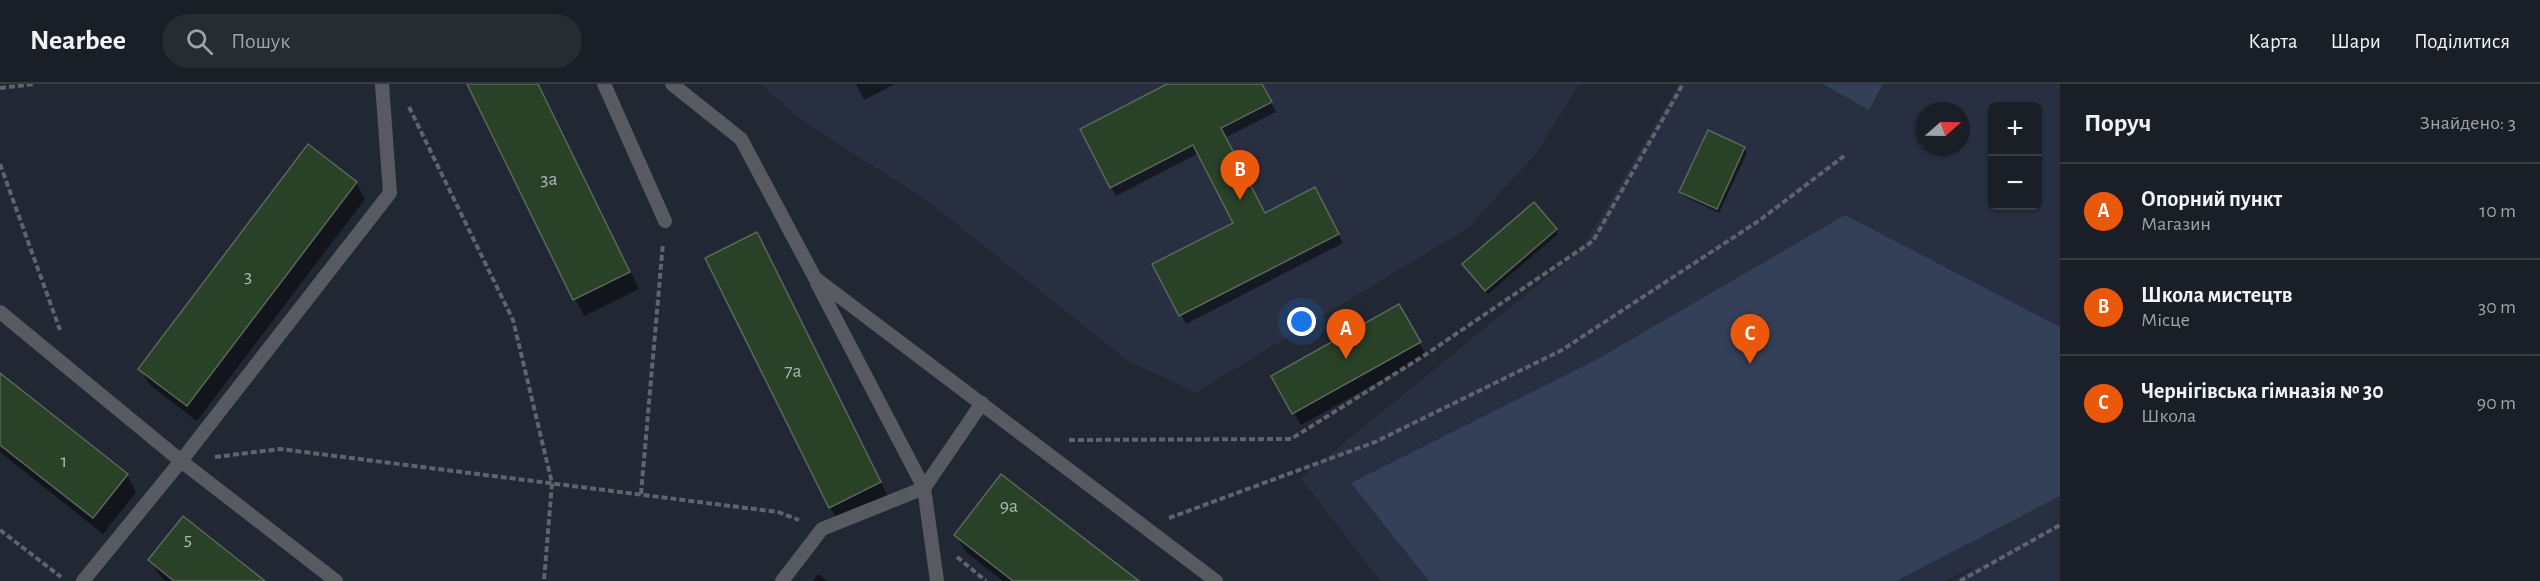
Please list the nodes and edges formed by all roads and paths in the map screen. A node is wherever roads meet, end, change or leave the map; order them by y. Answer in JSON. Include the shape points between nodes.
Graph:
{"nodes":[{"id":1,"x":34,"y":84,"type":"edge"},
{"id":2,"x":382,"y":84,"type":"edge"},
{"id":3,"x":604,"y":84,"type":"edge"},
{"id":4,"x":672,"y":84,"type":"edge"},
{"id":5,"x":1683,"y":84,"type":"edge"},
{"id":6,"x":0,"y":88,"type":"edge"},
{"id":7,"x":408,"y":105,"type":"dead end"},
{"id":8,"x":1844,"y":156,"type":"dead end"},
{"id":9,"x":0,"y":164,"type":"edge"},
{"id":10,"x":665,"y":221,"type":"joint"},
{"id":11,"x":815,"y":278,"type":"junction"},
{"id":12,"x":0,"y":312,"type":"edge"},
{"id":13,"x":61,"y":331,"type":"dead end"},
{"id":14,"x":982,"y":403,"type":"junction"},
{"id":15,"x":1030,"y":440,"type":"junction"},
{"id":16,"x":181,"y":461,"type":"junction"},
{"id":17,"x":552,"y":483,"type":"junction"},
{"id":18,"x":924,"y":488,"type":"junction"},
{"id":19,"x":640,"y":494,"type":"junction"},
{"id":20,"x":2060,"y":525,"type":"edge"},
{"id":21,"x":1145,"y":527,"type":"junction"},
{"id":22,"x":822,"y":529,"type":"junction"},
{"id":23,"x":0,"y":530,"type":"edge"},
{"id":24,"x":66,"y":581,"type":"edge"},
{"id":25,"x":83,"y":581,"type":"edge"},
{"id":26,"x":336,"y":581,"type":"edge"},
{"id":27,"x":544,"y":581,"type":"edge"},
{"id":28,"x":782,"y":581,"type":"edge"},
{"id":29,"x":937,"y":581,"type":"edge"},
{"id":30,"x":1216,"y":581,"type":"edge"},
{"id":31,"x":1960,"y":581,"type":"edge"}],
"edges":[{"from":1,"to":6,"type":"path"},
{"from":2,"to":16,"type":"lane","via":[[390,193]]},
{"from":3,"to":10,"type":"lane"},
{"from":4,"to":11,"type":"lane","via":[[741,139]]},
{"from":5,"to":15,"type":"path","via":[[1593,242],[1425,356],[1291,439]]},
{"from":7,"to":17,"type":"path","via":[[513,320]]},
{"from":8,"to":21,"type":"path","via":[[1760,220],[1562,350],[1375,442]]},
{"from":9,"to":13,"type":"path"},
{"from":10,"to":19,"type":"path"},
{"from":11,"to":14,"type":"lane"},
{"from":11,"to":18,"type":"lane"},
{"from":12,"to":16,"type":"lane"},
{"from":14,"to":15,"type":"lane"},
{"from":14,"to":18,"type":"lane"},
{"from":15,"to":21,"type":"lane"},
{"from":16,"to":17,"type":"path","via":[[280,449]]},
{"from":16,"to":25,"type":"lane"},
{"from":16,"to":26,"type":"lane"},
{"from":17,"to":19,"type":"path"},
{"from":17,"to":27,"type":"path"},
{"from":18,"to":22,"type":"lane"},
{"from":18,"to":29,"type":"lane"},
{"from":19,"to":22,"type":"path","via":[[778,512]]},
{"from":20,"to":31,"type":"path"},
{"from":21,"to":30,"type":"lane"},
{"from":22,"to":28,"type":"lane"},
{"from":23,"to":24,"type":"path"}]}
